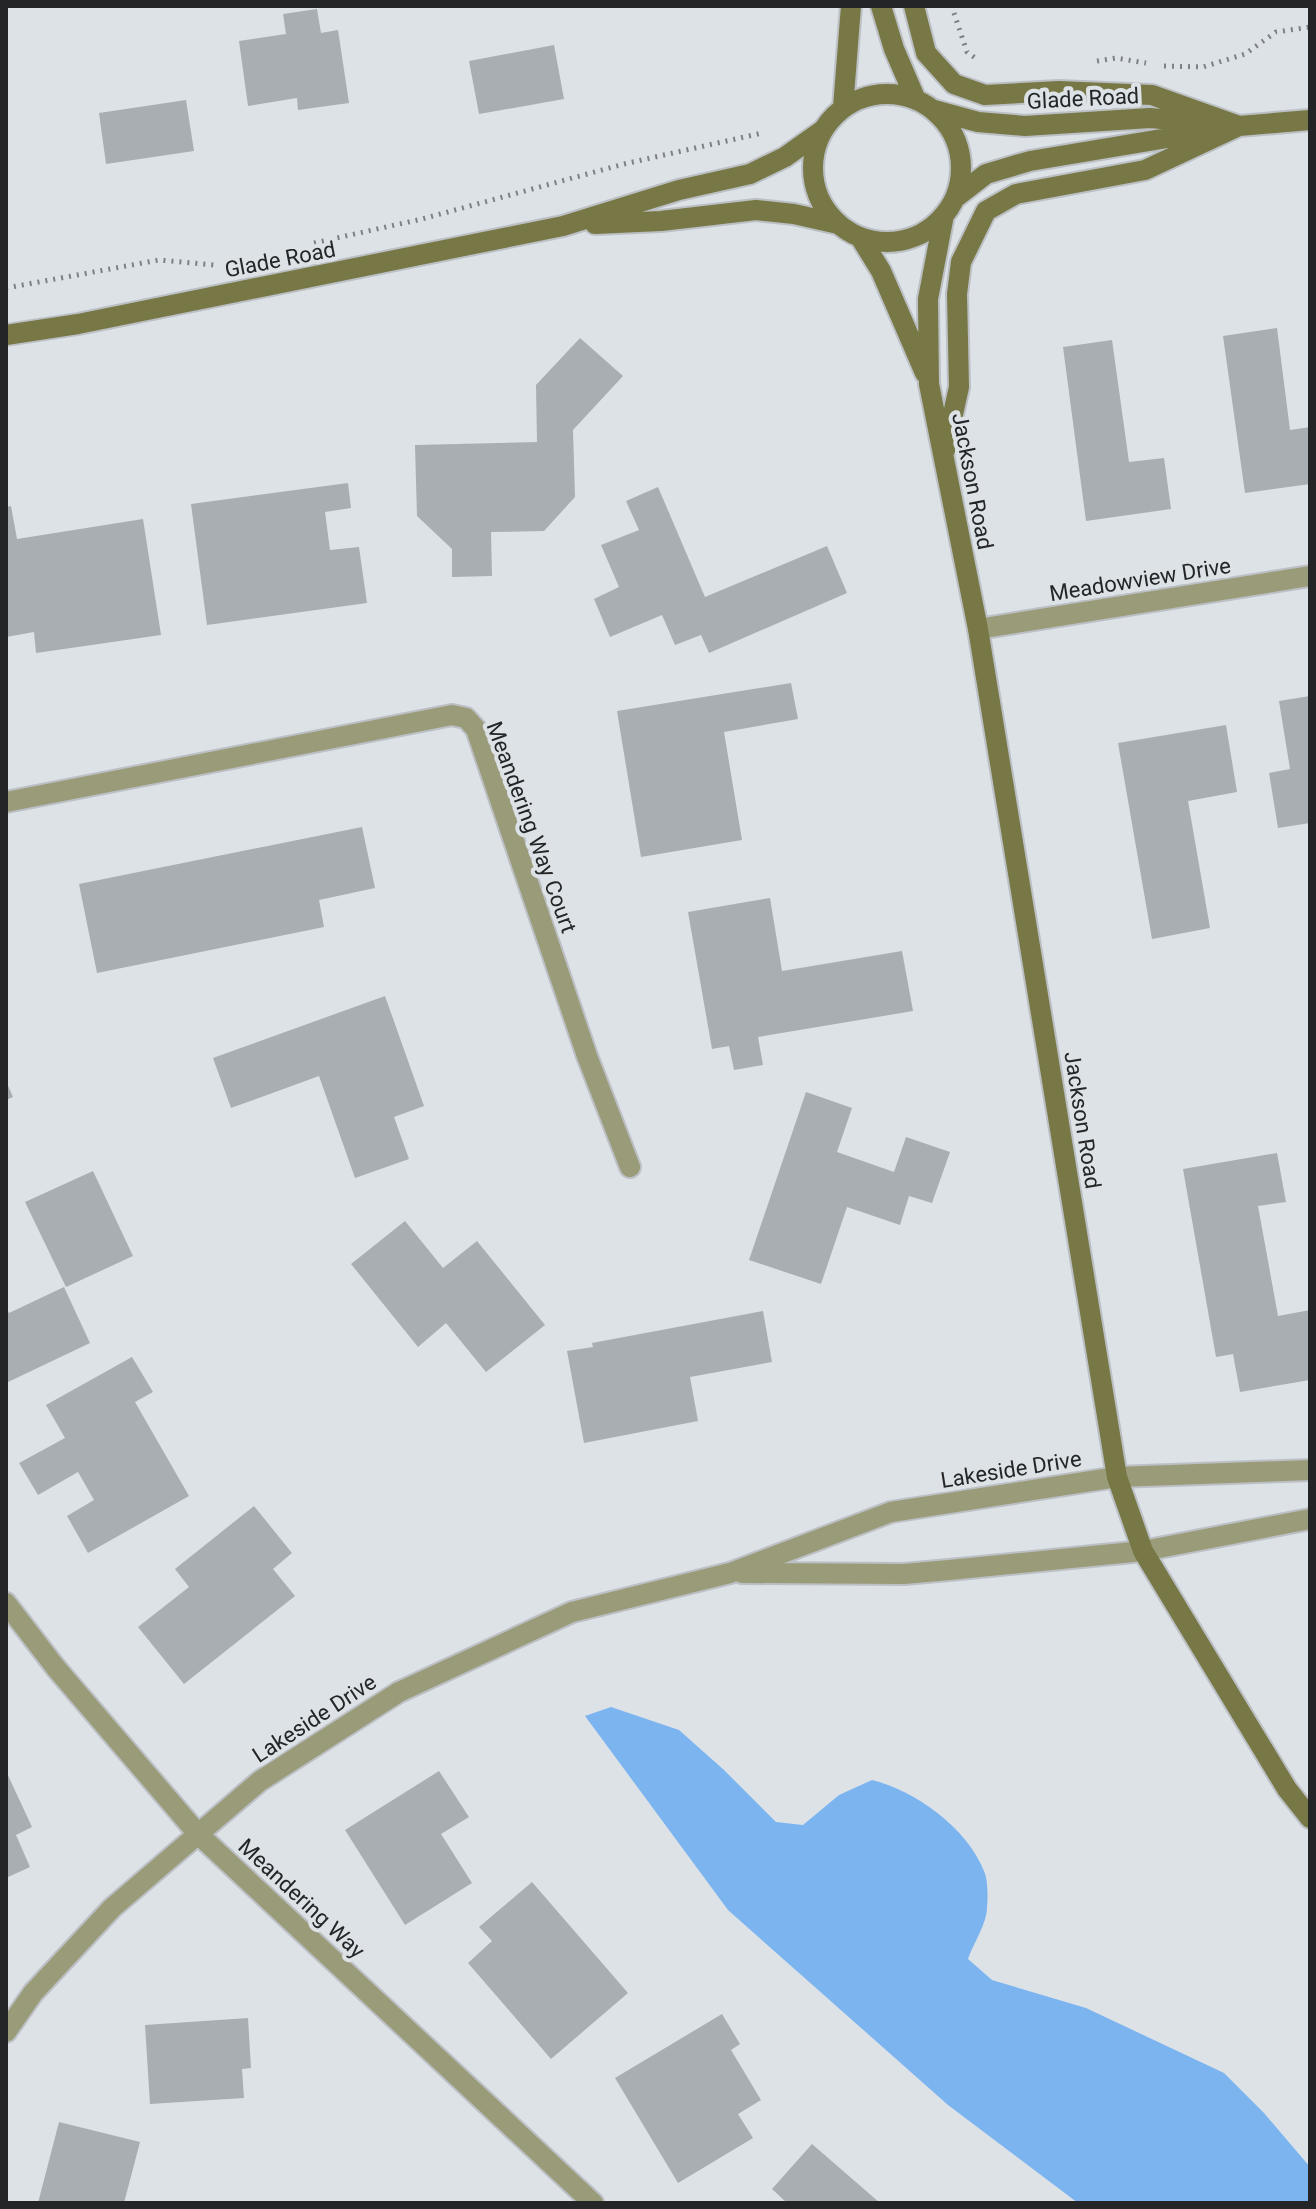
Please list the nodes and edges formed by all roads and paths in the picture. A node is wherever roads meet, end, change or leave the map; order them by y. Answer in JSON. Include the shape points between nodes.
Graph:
{"nodes":[{"id":1,"x":851,"y":6,"type":"edge"},
{"id":2,"x":881,"y":6,"type":"edge"},
{"id":3,"x":914,"y":6,"type":"edge"},
{"id":4,"x":954,"y":13,"type":"dead end"},
{"id":5,"x":1310,"y":27,"type":"edge"},
{"id":6,"x":1088,"y":62,"type":"dead end"},
{"id":7,"x":987,"y":67,"type":"dead end"},
{"id":8,"x":924,"y":104,"type":"junction"},
{"id":9,"x":843,"y":108,"type":"junction"},
{"id":10,"x":1310,"y":120,"type":"edge"},
{"id":11,"x":1239,"y":126,"type":"junction"},
{"id":12,"x":771,"y":130,"type":"dead end"},
{"id":13,"x":823,"y":130,"type":"junction"},
{"id":14,"x":949,"y":207,"type":"junction"},
{"id":15,"x":838,"y":224,"type":"junction"},
{"id":16,"x":563,"y":226,"type":"junction"},
{"id":17,"x":860,"y":237,"type":"junction"},
{"id":18,"x":305,"y":245,"type":"dead end"},
{"id":19,"x":218,"y":265,"type":"dead end"},
{"id":20,"x":6,"y":288,"type":"edge"},
{"id":21,"x":6,"y":335,"type":"edge"},
{"id":22,"x":929,"y":384,"type":"junction"},
{"id":23,"x":943,"y":457,"type":"junction"},
{"id":24,"x":1310,"y":576,"type":"edge"},
{"id":25,"x":978,"y":629,"type":"junction"},
{"id":26,"x":6,"y":802,"type":"edge"},
{"id":27,"x":630,"y":1167,"type":"dead end"},
{"id":28,"x":1310,"y":1470,"type":"edge"},
{"id":29,"x":1117,"y":1477,"type":"junction"},
{"id":30,"x":1310,"y":1519,"type":"edge"},
{"id":31,"x":1143,"y":1551,"type":"junction"},
{"id":32,"x":730,"y":1573,"type":"junction"},
{"id":33,"x":6,"y":1603,"type":"edge"},
{"id":34,"x":1310,"y":1818,"type":"edge"},
{"id":35,"x":198,"y":1834,"type":"junction"},
{"id":36,"x":6,"y":2032,"type":"edge"},
{"id":37,"x":593,"y":2203,"type":"edge"}],
"edges":[{"from":1,"to":9,"type":"main road"},
{"from":2,"to":8,"type":"main road","via":[[894,49]]},
{"from":3,"to":11,"type":"main road","via":[[926,53],[954,84],[985,95],[1152,95]]},
{"from":4,"to":7,"type":"path","via":[[967,52]]},
{"from":5,"to":6,"type":"path","via":[[1276,32],[1245,54],[1203,67],[1116,58]]},
{"from":8,"to":9,"type":"main road","via":[[891,94],[866,97]]},
{"from":8,"to":11,"type":"main road","name":"Glade Road","via":[[978,122],[1025,126],[1150,118]]},
{"from":8,"to":14,"type":"main road","via":[[946,122],[956,140],[960,179]]},
{"from":9,"to":13,"type":"main road"},
{"from":10,"to":11,"type":"main road","name":"Glade Road"},
{"from":11,"to":14,"type":"main road","name":"Glade Road","via":[[1030,161],[986,174]]},
{"from":11,"to":23,"type":"main road","via":[[1145,170],[1016,194],[986,211],[961,262],[959,387]]},
{"from":12,"to":18,"type":"path"},
{"from":13,"to":15,"type":"main road","via":[[814,154],[813,180],[821,204]]},
{"from":13,"to":16,"type":"main road","name":"Glade Road","via":[[750,174]]},
{"from":14,"to":17,"type":"main road","via":[[927,231],[905,240]]},
{"from":14,"to":22,"type":"main road","name":"Jackson Road","via":[[928,299]]},
{"from":15,"to":16,"type":"main road","name":"Glade Road","via":[[756,210]]},
{"from":15,"to":17,"type":"main road"},
{"from":16,"to":21,"type":"main road","name":"Glade Road"},
{"from":17,"to":22,"type":"main road","name":"Jackson Road","via":[[887,282]]},
{"from":19,"to":20,"type":"path","via":[[159,260]]},
{"from":22,"to":23,"type":"main road","name":"Jackson Road"},
{"from":23,"to":25,"type":"main road","name":"Jackson Road"},
{"from":24,"to":25,"type":"street","name":"Meadowview Drive"},
{"from":25,"to":29,"type":"main road","name":"Jackson Road"},
{"from":26,"to":27,"type":"street","name":"Meandering Way Court","via":[[452,715],[466,718],[476,729]]},
{"from":28,"to":29,"type":"street","name":"Lakeside Drive"},
{"from":29,"to":31,"type":"main road","name":"Jackson Road"},
{"from":29,"to":32,"type":"street","name":"Lakeside Drive","via":[[891,1512]]},
{"from":30,"to":31,"type":"street","name":"Lakeside Drive"},
{"from":31,"to":32,"type":"street","name":"Lakeside Drive","via":[[904,1574]]},
{"from":31,"to":34,"type":"main road","name":"Jackson Road","via":[[1287,1789]]},
{"from":32,"to":35,"type":"street","name":"Lakeside Drive","via":[[572,1612],[399,1692],[260,1781]]},
{"from":33,"to":35,"type":"street","name":"Meandering Way"},
{"from":35,"to":36,"type":"street","name":"Lakeside Drive","via":[[112,1908],[33,1993]]},
{"from":35,"to":37,"type":"street","name":"Meandering Way"}]}
